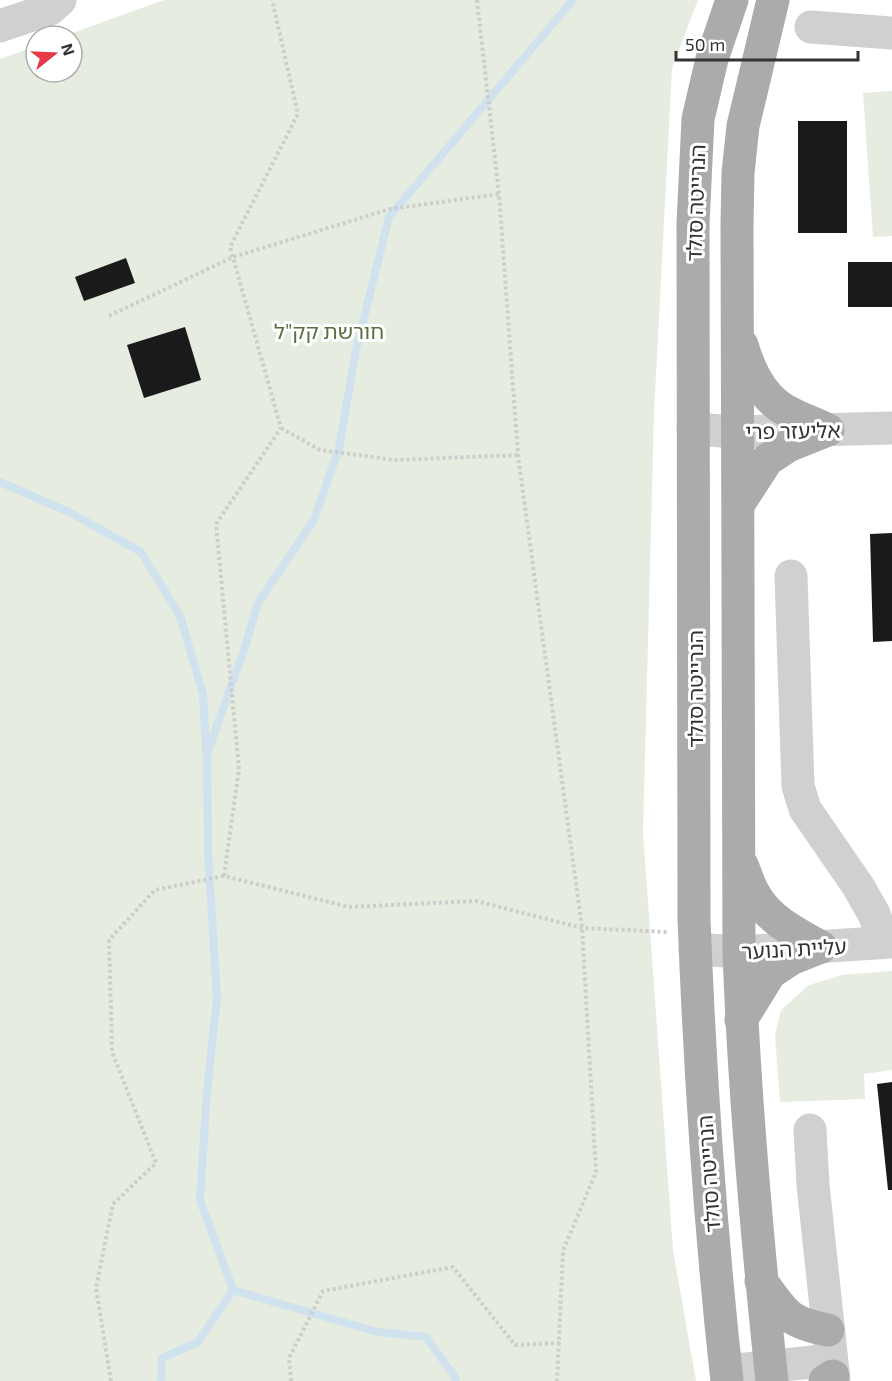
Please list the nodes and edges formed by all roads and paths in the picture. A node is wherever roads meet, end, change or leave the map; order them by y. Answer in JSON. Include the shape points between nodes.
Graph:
{"nodes":[{"id":1,"x":60,"y":0,"type":"edge"},
{"id":2,"x":272,"y":0,"type":"edge"},
{"id":3,"x":477,"y":0,"type":"edge"},
{"id":4,"x":732,"y":0,"type":"edge"},
{"id":5,"x":773,"y":0,"type":"edge"},
{"id":6,"x":0,"y":26,"type":"edge"},
{"id":7,"x":811,"y":27,"type":"dead end"},
{"id":8,"x":892,"y":33,"type":"edge"},
{"id":9,"x":499,"y":194,"type":"junction"},
{"id":10,"x":232,"y":257,"type":"junction"},
{"id":11,"x":109,"y":316,"type":"dead end"},
{"id":12,"x":738,"y":332,"type":"junction"},
{"id":13,"x":281,"y":428,"type":"junction"},
{"id":14,"x":892,"y":428,"type":"edge"},
{"id":15,"x":693,"y":429,"type":"junction"},
{"id":16,"x":828,"y":430,"type":"junction"},
{"id":17,"x":737,"y":432,"type":"junction"},
{"id":18,"x":518,"y":455,"type":"junction"},
{"id":19,"x":738,"y":505,"type":"junction"},
{"id":20,"x":791,"y":576,"type":"dead end"},
{"id":21,"x":738,"y":856,"type":"junction"},
{"id":22,"x":224,"y":876,"type":"junction"},
{"id":23,"x":582,"y":928,"type":"junction"},
{"id":24,"x":694,"y":934,"type":"junction"},
{"id":25,"x":888,"y":942,"type":"edge"},
{"id":26,"x":821,"y":947,"type":"junction"},
{"id":27,"x":739,"y":952,"type":"junction"},
{"id":28,"x":741,"y":1020,"type":"junction"},
{"id":29,"x":810,"y":1130,"type":"dead end"},
{"id":30,"x":761,"y":1281,"type":"junction"},
{"id":31,"x":560,"y":1342,"type":"junction"},
{"id":32,"x":830,"y":1366,"type":"edge"},
{"id":33,"x":771,"y":1374,"type":"edge"},
{"id":34,"x":726,"y":1376,"type":"edge"},
{"id":35,"x":111,"y":1381,"type":"edge"},
{"id":36,"x":291,"y":1381,"type":"edge"},
{"id":37,"x":557,"y":1381,"type":"edge"}],
"edges":[{"from":1,"to":6,"type":"street","via":[[50,9]]},
{"from":2,"to":10,"type":"path","via":[[298,114],[230,248]]},
{"from":3,"to":9,"type":"path"},
{"from":4,"to":15,"type":"main road","name":"הנרייטה סולד","via":[[712,59],[698,119],[693,224]]},
{"from":5,"to":12,"type":"main road","name":"הנרייטה סולד","via":[[742,126],[738,173]]},
{"from":7,"to":8,"type":"street"},
{"from":9,"to":10,"type":"path","via":[[390,209]]},
{"from":9,"to":18,"type":"path"},
{"from":10,"to":11,"type":"path"},
{"from":10,"to":13,"type":"path"},
{"from":12,"to":16,"type":"main road","via":[[747,363],[761,387],[783,409]]},
{"from":12,"to":17,"type":"main road","name":"הנרייטה סולד"},
{"from":13,"to":18,"type":"path","via":[[320,450],[395,460]]},
{"from":13,"to":22,"type":"path","via":[[216,524],[239,769]]},
{"from":14,"to":16,"type":"street","name":"אליעזר פרי"},
{"from":15,"to":17,"type":"street","name":"אליעזר פרי"},
{"from":15,"to":24,"type":"main road","name":"הנרייטה סולד"},
{"from":16,"to":17,"type":"street","name":"אליעזר פרי"},
{"from":16,"to":19,"type":"main road","via":[[788,446],[767,460]]},
{"from":17,"to":19,"type":"main road","name":"הנרייטה סולד"},
{"from":18,"to":23,"type":"path"},
{"from":19,"to":21,"type":"main road","name":"הנרייטה סולד"},
{"from":20,"to":25,"type":"street","via":[[798,786],[805,809]]},
{"from":21,"to":26,"type":"main road","via":[[755,896],[771,916]]},
{"from":21,"to":27,"type":"main road","name":"הנרייטה סולד"},
{"from":22,"to":23,"type":"path","via":[[349,907],[476,901]]},
{"from":22,"to":35,"type":"path","via":[[155,890],[109,940],[112,1052],[156,1163],[113,1204],[96,1288]]},
{"from":23,"to":24,"type":"path"},
{"from":23,"to":31,"type":"path","via":[[596,1172],[563,1251]]},
{"from":24,"to":27,"type":"street","name":"עליית הנוער"},
{"from":24,"to":34,"type":"main road","name":"הנרייטה סולד","via":[[697,1022]]},
{"from":25,"to":26,"type":"street","name":"עליית הנוער"},
{"from":26,"to":27,"type":"street","name":"עליית הנוער"},
{"from":26,"to":28,"type":"main road","via":[[770,973]]},
{"from":27,"to":28,"type":"main road","name":"הנרייטה סולד"},
{"from":28,"to":30,"type":"main road","name":"הנרייטה סולד"},
{"from":29,"to":32,"type":"street"},
{"from":30,"to":32,"type":"main road","via":[[792,1320],[807,1326]]},
{"from":30,"to":33,"type":"main road","name":"הנרייטה סולד"},
{"from":31,"to":36,"type":"path","via":[[515,1345],[453,1267],[323,1291],[289,1358]]},
{"from":31,"to":37,"type":"path"},
{"from":32,"to":33,"type":"street"},
{"from":33,"to":34,"type":"street"}]}
